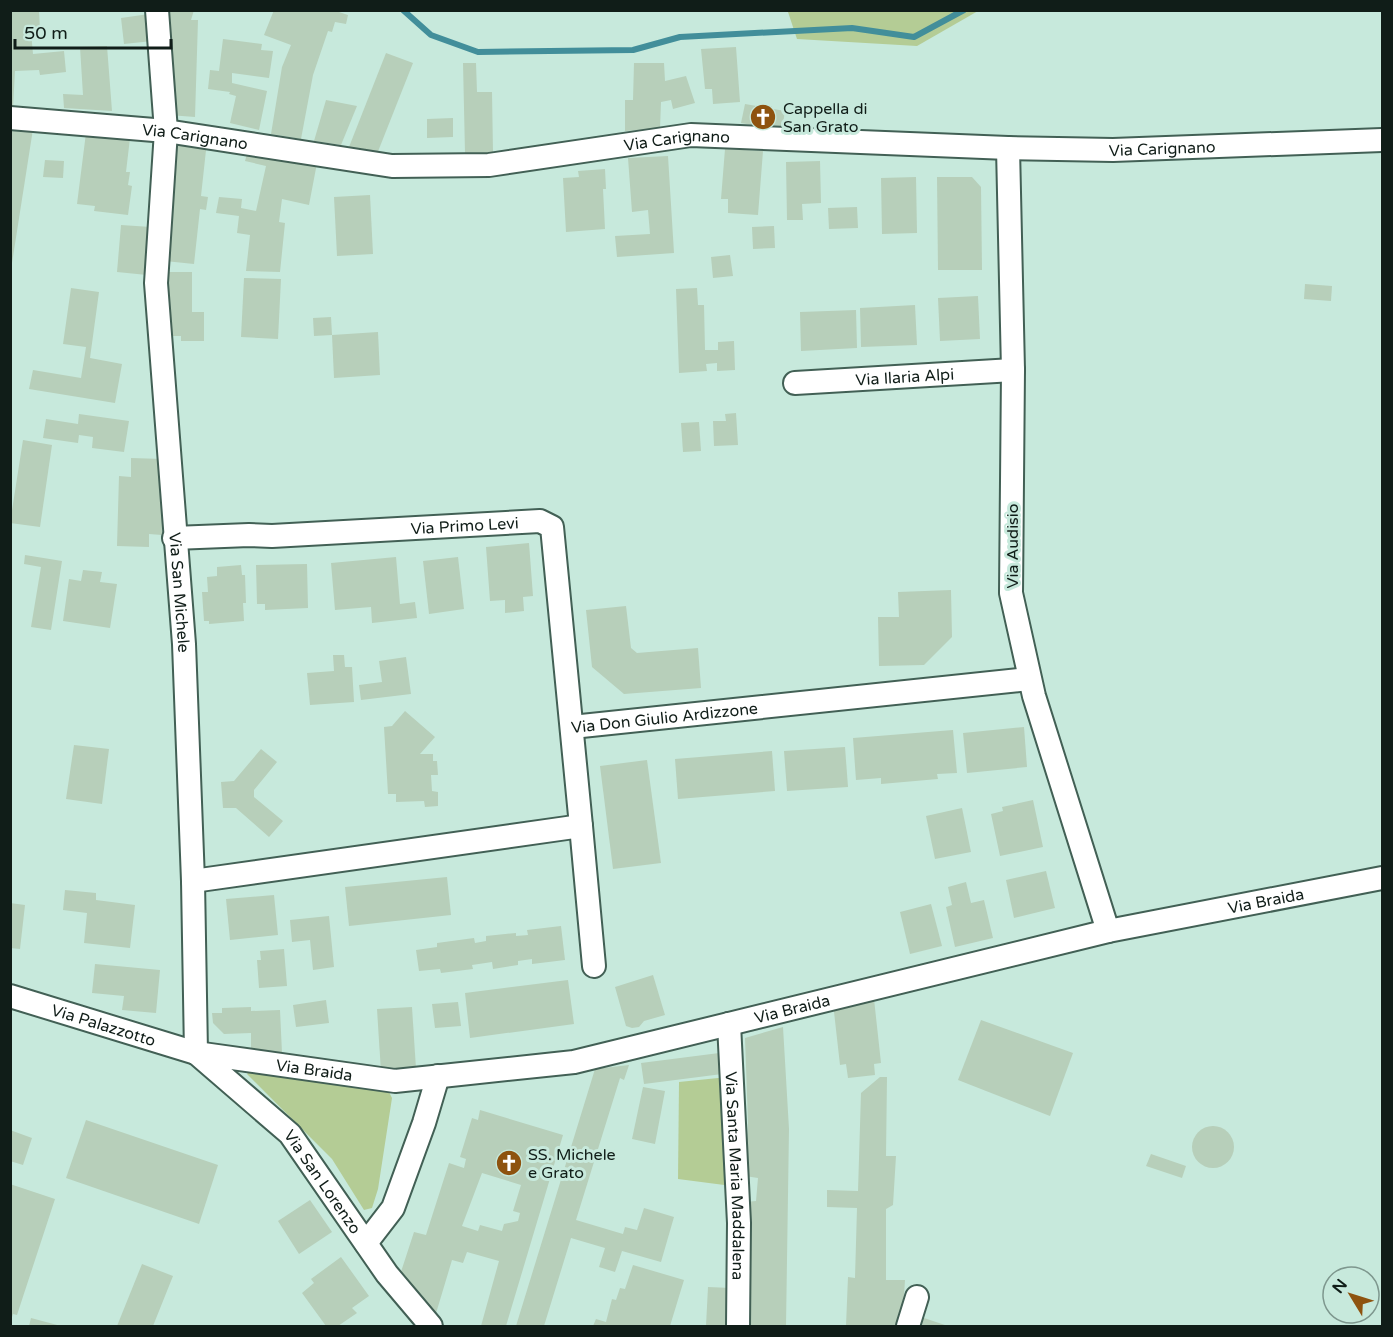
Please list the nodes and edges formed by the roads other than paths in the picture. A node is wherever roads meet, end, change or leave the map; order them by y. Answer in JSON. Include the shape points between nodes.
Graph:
{"nodes":[{"id":1,"x":157,"y":10,"type":"edge"},
{"id":2,"x":10,"y":118,"type":"edge"},
{"id":3,"x":166,"y":131,"type":"junction"},
{"id":4,"x":1383,"y":140,"type":"edge"},
{"id":5,"x":1008,"y":148,"type":"junction"},
{"id":6,"x":1013,"y":370,"type":"junction"},
{"id":7,"x":795,"y":383,"type":"dead end"},
{"id":8,"x":174,"y":538,"type":"junction"},
{"id":9,"x":1029,"y":679,"type":"junction"},
{"id":10,"x":573,"y":728,"type":"junction"},
{"id":11,"x":581,"y":826,"type":"junction"},
{"id":12,"x":1383,"y":878,"type":"edge"},
{"id":13,"x":193,"y":881,"type":"junction"},
{"id":14,"x":1108,"y":931,"type":"junction"},
{"id":15,"x":594,"y":966,"type":"dead end"},
{"id":16,"x":10,"y":996,"type":"edge"},
{"id":17,"x":729,"y":1024,"type":"junction"},
{"id":18,"x":196,"y":1053,"type":"junction"},
{"id":19,"x":438,"y":1076,"type":"junction"},
{"id":20,"x":366,"y":1243,"type":"junction"},
{"id":21,"x":917,"y":1297,"type":"dead end"},
{"id":22,"x":431,"y":1326,"type":"edge"},
{"id":23,"x":738,"y":1326,"type":"edge"},
{"id":24,"x":908,"y":1326,"type":"edge"}],
"edges":[{"from":1,"to":3,"type":"street","name":"Via San Michele"},
{"from":2,"to":3,"type":"street","name":"Via Carignano"},
{"from":3,"to":5,"type":"street","name":"Via Carignano","via":[[392,166],[489,165],[691,135]]},
{"from":3,"to":8,"type":"street","name":"Via San Michele","via":[[156,283]]},
{"from":4,"to":5,"type":"street","name":"Via Carignano","via":[[1113,150]]},
{"from":5,"to":6,"type":"street","name":"Via Audisio"},
{"from":6,"to":7,"type":"street","name":"Via Ilaria Alpi"},
{"from":6,"to":9,"type":"street","name":"Via Audisio","via":[[1011,593]]},
{"from":8,"to":10,"type":"street","name":"Via Primo Levi","via":[[272,537],[540,521],[552,527]]},
{"from":8,"to":13,"type":"street","name":"Via San Michele","via":[[184,644]]},
{"from":9,"to":10,"type":"street","name":"Via Don Giulio Ardizzone"},
{"from":9,"to":14,"type":"street","name":"Via Audisio"},
{"from":10,"to":11,"type":"street","name":"Via Don Giulio Ardizzone"},
{"from":11,"to":13,"type":"street"},
{"from":11,"to":15,"type":"street","name":"Via Don Giulio Ardizzone"},
{"from":12,"to":14,"type":"street","name":"Via Braida"},
{"from":13,"to":18,"type":"street","name":"Via San Michele"},
{"from":14,"to":17,"type":"street","name":"Via Braida"},
{"from":16,"to":18,"type":"street","name":"Via Palazzotto"},
{"from":17,"to":19,"type":"street","name":"Via Braida","via":[[573,1062]]},
{"from":17,"to":23,"type":"street","name":"Via Santa Maria Maddalena","via":[[739,1223]]},
{"from":18,"to":19,"type":"street","name":"Via Braida","via":[[395,1081]]},
{"from":18,"to":20,"type":"street","name":"Via San Lorenzo","via":[[290,1134]]},
{"from":19,"to":20,"type":"street","via":[[393,1208]]},
{"from":20,"to":22,"type":"street","name":"Via San Lorenzo"},
{"from":21,"to":24,"type":"street"}]}
